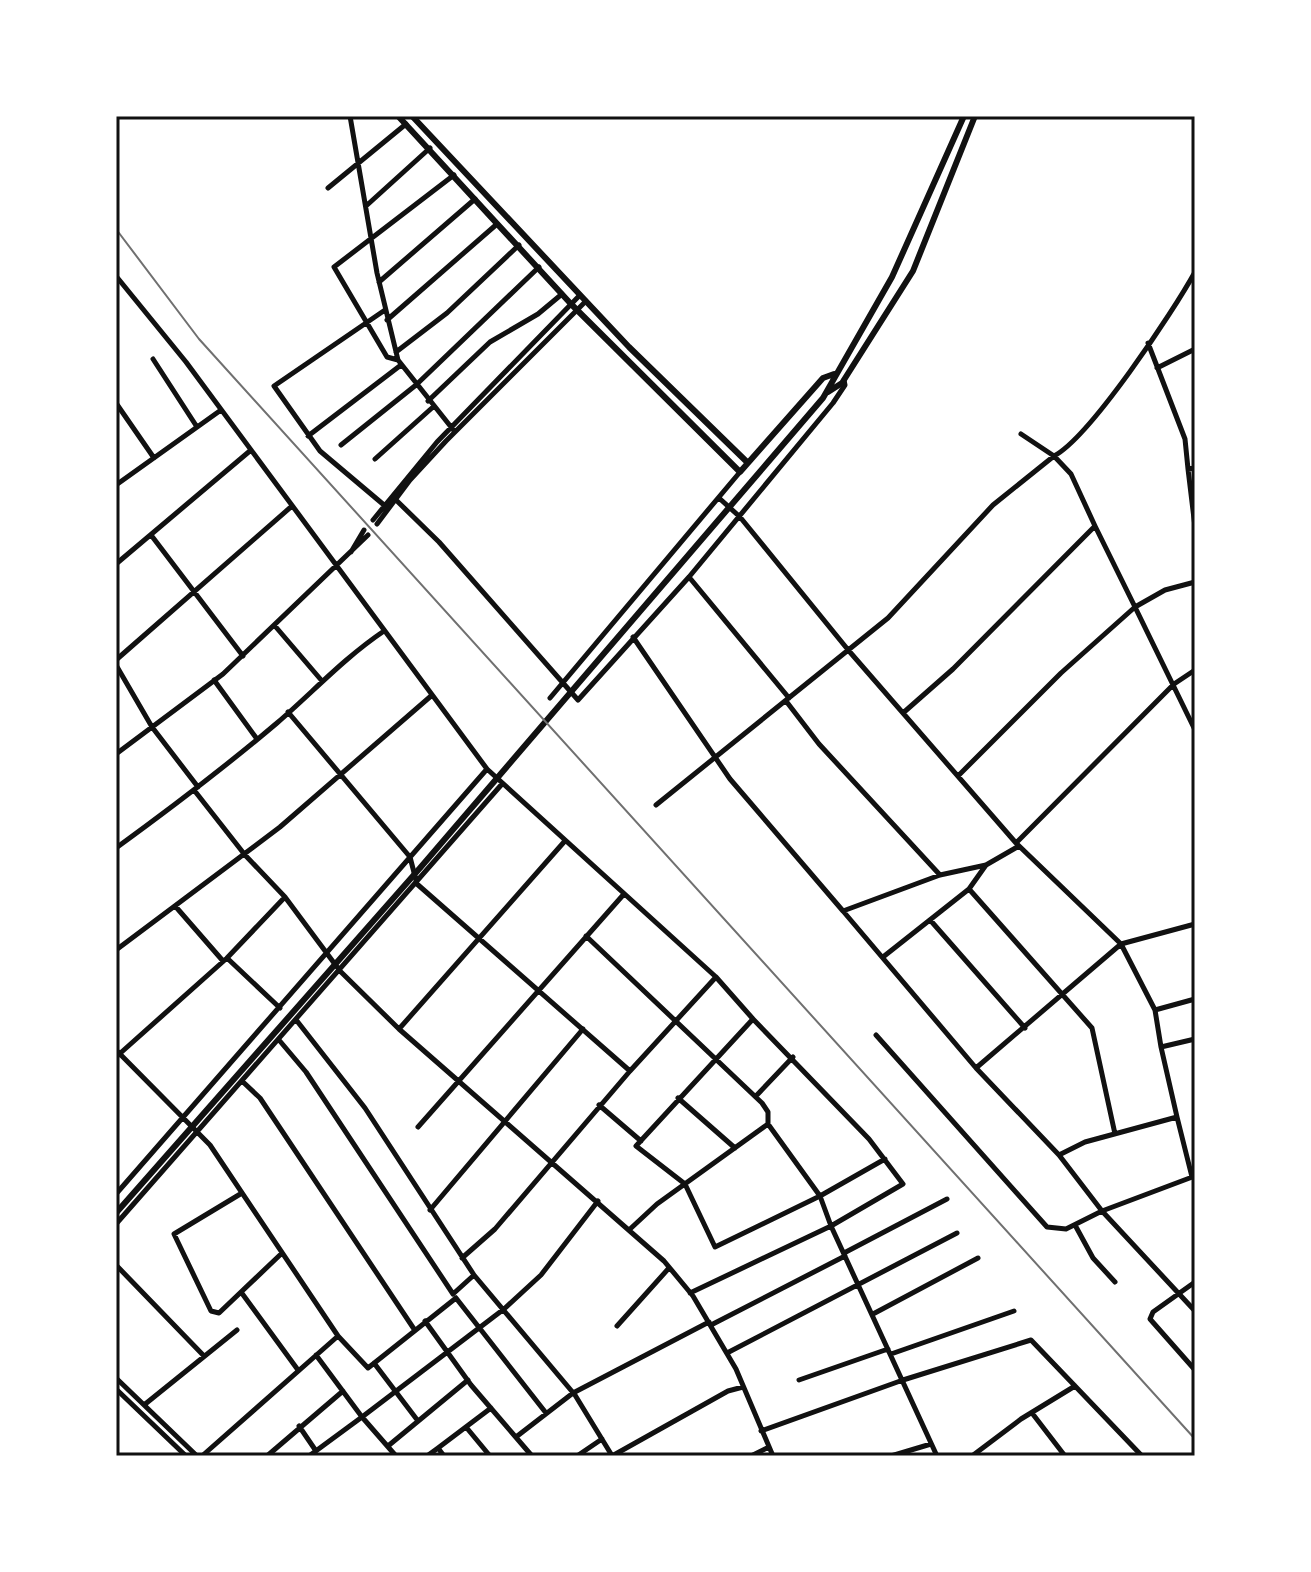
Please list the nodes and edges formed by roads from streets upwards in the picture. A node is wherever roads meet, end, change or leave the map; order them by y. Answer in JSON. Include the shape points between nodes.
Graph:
{"nodes":[{"id":1,"x":350,"y":116,"type":"edge"},
{"id":2,"x":398,"y":116,"type":"edge"},
{"id":3,"x":412,"y":116,"type":"edge"},
{"id":4,"x":964,"y":116,"type":"edge"},
{"id":5,"x":975,"y":116,"type":"edge"},
{"id":6,"x":406,"y":124,"type":"junction"},
{"id":7,"x":430,"y":148,"type":"junction"},
{"id":8,"x":358,"y":167,"type":"junction"},
{"id":9,"x":455,"y":174,"type":"junction"},
{"id":10,"x":328,"y":188,"type":"dead end"},
{"id":11,"x":476,"y":198,"type":"junction"},
{"id":12,"x":366,"y":207,"type":"junction"},
{"id":13,"x":499,"y":223,"type":"junction"},
{"id":14,"x":371,"y":241,"type":"junction"},
{"id":15,"x":519,"y":245,"type":"junction"},
{"id":16,"x":539,"y":267,"type":"junction"},
{"id":17,"x":1195,"y":272,"type":"edge"},
{"id":18,"x":116,"y":276,"type":"edge"},
{"id":19,"x":379,"y":282,"type":"junction"},
{"id":20,"x":562,"y":294,"type":"junction"},
{"id":21,"x":583,"y":298,"type":"junction"},
{"id":22,"x":574,"y":307,"type":"junction"},
{"id":23,"x":385,"y":310,"type":"junction"},
{"id":24,"x":387,"y":320,"type":"junction"},
{"id":25,"x":367,"y":323,"type":"junction"},
{"id":26,"x":1148,"y":343,"type":"junction"},
{"id":27,"x":1195,"y":349,"type":"edge"},
{"id":28,"x":396,"y":352,"type":"junction"},
{"id":29,"x":153,"y":359,"type":"dead end"},
{"id":30,"x":400,"y":362,"type":"junction"},
{"id":31,"x":1157,"y":368,"type":"junction"},
{"id":32,"x":834,"y":374,"type":"junction"},
{"id":33,"x":844,"y":380,"type":"junction"},
{"id":34,"x":416,"y":385,"type":"junction"},
{"id":35,"x":825,"y":395,"type":"junction"},
{"id":36,"x":428,"y":401,"type":"junction"},
{"id":37,"x":116,"y":403,"type":"edge"},
{"id":38,"x":433,"y":407,"type":"junction"},
{"id":39,"x":221,"y":410,"type":"junction"},
{"id":40,"x":197,"y":427,"type":"junction"},
{"id":41,"x":453,"y":430,"type":"junction"},
{"id":42,"x":1021,"y":434,"type":"dead end"},
{"id":43,"x":308,"y":436,"type":"junction"},
{"id":44,"x":341,"y":445,"type":"dead end"},
{"id":45,"x":251,"y":450,"type":"junction"},
{"id":46,"x":1054,"y":456,"type":"junction"},
{"id":47,"x":154,"y":458,"type":"junction"},
{"id":48,"x":375,"y":459,"type":"dead end"},
{"id":49,"x":748,"y":463,"type":"junction"},
{"id":50,"x":1191,"y":469,"type":"edge"},
{"id":51,"x":740,"y":472,"type":"junction"},
{"id":52,"x":116,"y":485,"type":"edge"},
{"id":53,"x":719,"y":498,"type":"junction"},
{"id":54,"x":395,"y":499,"type":"junction"},
{"id":55,"x":384,"y":505,"type":"junction"},
{"id":56,"x":292,"y":506,"type":"junction"},
{"id":57,"x":740,"y":517,"type":"junction"},
{"id":58,"x":1195,"y":524,"type":"edge"},
{"id":59,"x":1095,"y":526,"type":"junction"},
{"id":60,"x":366,"y":532,"type":"dead end"},
{"id":61,"x":151,"y":535,"type":"junction"},
{"id":62,"x":116,"y":564,"type":"edge"},
{"id":63,"x":337,"y":567,"type":"junction"},
{"id":64,"x":689,"y":577,"type":"junction"},
{"id":65,"x":1195,"y":582,"type":"edge"},
{"id":66,"x":194,"y":590,"type":"junction"},
{"id":67,"x":1135,"y":607,"type":"junction"},
{"id":68,"x":275,"y":626,"type":"junction"},
{"id":69,"x":384,"y":631,"type":"junction"},
{"id":70,"x":633,"y":637,"type":"junction"},
{"id":71,"x":849,"y":651,"type":"junction"},
{"id":72,"x":243,"y":656,"type":"junction"},
{"id":73,"x":116,"y":662,"type":"edge"},
{"id":74,"x":1195,"y":670,"type":"edge"},
{"id":75,"x":214,"y":680,"type":"junction"},
{"id":76,"x":322,"y":681,"type":"junction"},
{"id":77,"x":1174,"y":684,"type":"junction"},
{"id":78,"x":561,"y":685,"type":"junction"},
{"id":79,"x":431,"y":696,"type":"junction"},
{"id":80,"x":550,"y":698,"type":"dead end"},
{"id":81,"x":788,"y":700,"type":"junction"},
{"id":82,"x":288,"y":712,"type":"junction"},
{"id":83,"x":903,"y":713,"type":"junction"},
{"id":84,"x":152,"y":727,"type":"junction"},
{"id":85,"x":1195,"y":730,"type":"edge"},
{"id":86,"x":257,"y":739,"type":"junction"},
{"id":87,"x":116,"y":754,"type":"edge"},
{"id":88,"x":716,"y":757,"type":"junction"},
{"id":89,"x":487,"y":769,"type":"junction"},
{"id":90,"x":958,"y":776,"type":"junction"},
{"id":91,"x":340,"y":777,"type":"junction"},
{"id":92,"x":502,"y":784,"type":"junction"},
{"id":93,"x":196,"y":788,"type":"junction"},
{"id":94,"x":656,"y":805,"type":"dead end"},
{"id":95,"x":564,"y":842,"type":"junction"},
{"id":96,"x":1018,"y":845,"type":"junction"},
{"id":97,"x":116,"y":848,"type":"edge"},
{"id":98,"x":245,"y":855,"type":"junction"},
{"id":99,"x":410,"y":857,"type":"junction"},
{"id":100,"x":986,"y":865,"type":"junction"},
{"id":101,"x":940,"y":875,"type":"junction"},
{"id":102,"x":417,"y":884,"type":"junction"},
{"id":103,"x":969,"y":889,"type":"junction"},
{"id":104,"x":624,"y":894,"type":"junction"},
{"id":105,"x":285,"y":897,"type":"junction"},
{"id":106,"x":176,"y":907,"type":"junction"},
{"id":107,"x":843,"y":911,"type":"junction"},
{"id":108,"x":931,"y":921,"type":"junction"},
{"id":109,"x":1195,"y":924,"type":"edge"},
{"id":110,"x":586,"y":936,"type":"junction"},
{"id":111,"x":478,"y":940,"type":"junction"},
{"id":112,"x":1121,"y":944,"type":"junction"},
{"id":113,"x":116,"y":950,"type":"edge"},
{"id":114,"x":328,"y":953,"type":"junction"},
{"id":115,"x":883,"y":957,"type":"junction"},
{"id":116,"x":225,"y":960,"type":"junction"},
{"id":117,"x":340,"y":971,"type":"junction"},
{"id":118,"x":716,"y":977,"type":"junction"},
{"id":119,"x":537,"y":990,"type":"junction"},
{"id":120,"x":1065,"y":994,"type":"junction"},
{"id":121,"x":1195,"y":999,"type":"edge"},
{"id":122,"x":280,"y":1008,"type":"junction"},
{"id":123,"x":1155,"y":1010,"type":"junction"},
{"id":124,"x":677,"y":1019,"type":"junction"},
{"id":125,"x":753,"y":1019,"type":"junction"},
{"id":126,"x":297,"y":1021,"type":"junction"},
{"id":127,"x":1025,"y":1028,"type":"junction"},
{"id":128,"x":399,"y":1029,"type":"junction"},
{"id":129,"x":583,"y":1029,"type":"junction"},
{"id":130,"x":876,"y":1035,"type":"dead end"},
{"id":131,"x":1195,"y":1039,"type":"edge"},
{"id":132,"x":279,"y":1040,"type":"junction"},
{"id":133,"x":1161,"y":1047,"type":"junction"},
{"id":134,"x":117,"y":1054,"type":"edge"},
{"id":135,"x":716,"y":1057,"type":"junction"},
{"id":136,"x":793,"y":1057,"type":"junction"},
{"id":137,"x":976,"y":1068,"type":"junction"},
{"id":138,"x":630,"y":1071,"type":"junction"},
{"id":139,"x":242,"y":1081,"type":"junction"},
{"id":140,"x":461,"y":1082,"type":"junction"},
{"id":141,"x":756,"y":1096,"type":"junction"},
{"id":142,"x":678,"y":1098,"type":"junction"},
{"id":143,"x":599,"y":1105,"type":"junction"},
{"id":144,"x":181,"y":1116,"type":"junction"},
{"id":145,"x":1177,"y":1117,"type":"junction"},
{"id":146,"x":504,"y":1121,"type":"junction"},
{"id":147,"x":768,"y":1124,"type":"junction"},
{"id":148,"x":418,"y":1127,"type":"dead end"},
{"id":149,"x":197,"y":1132,"type":"junction"},
{"id":150,"x":1115,"y":1134,"type":"junction"},
{"id":151,"x":641,"y":1141,"type":"junction"},
{"id":152,"x":735,"y":1148,"type":"junction"},
{"id":153,"x":1059,"y":1155,"type":"junction"},
{"id":154,"x":885,"y":1158,"type":"junction"},
{"id":155,"x":550,"y":1162,"type":"junction"},
{"id":156,"x":1193,"y":1177,"type":"edge"},
{"id":157,"x":685,"y":1184,"type":"junction"},
{"id":158,"x":117,"y":1190,"type":"edge"},
{"id":159,"x":242,"y":1193,"type":"junction"},
{"id":160,"x":820,"y":1196,"type":"junction"},
{"id":161,"x":947,"y":1199,"type":"dead end"},
{"id":162,"x":598,"y":1201,"type":"junction"},
{"id":163,"x":430,"y":1210,"type":"junction"},
{"id":164,"x":1102,"y":1211,"type":"junction"},
{"id":165,"x":116,"y":1213,"type":"edge"},
{"id":166,"x":116,"y":1224,"type":"edge"},
{"id":167,"x":1075,"y":1225,"type":"junction"},
{"id":168,"x":831,"y":1226,"type":"junction"},
{"id":169,"x":629,"y":1230,"type":"junction"},
{"id":170,"x":957,"y":1233,"type":"dead end"},
{"id":171,"x":281,"y":1254,"type":"junction"},
{"id":172,"x":845,"y":1255,"type":"junction"},
{"id":173,"x":462,"y":1258,"type":"junction"},
{"id":174,"x":978,"y":1258,"type":"dead end"},
{"id":175,"x":116,"y":1265,"type":"edge"},
{"id":176,"x":669,"y":1268,"type":"junction"},
{"id":177,"x":474,"y":1275,"type":"junction"},
{"id":178,"x":1115,"y":1282,"type":"dead end"},
{"id":179,"x":1195,"y":1282,"type":"edge"},
{"id":180,"x":858,"y":1283,"type":"junction"},
{"id":181,"x":241,"y":1292,"type":"junction"},
{"id":182,"x":690,"y":1293,"type":"junction"},
{"id":183,"x":1179,"y":1293,"type":"junction"},
{"id":184,"x":454,"y":1296,"type":"junction"},
{"id":185,"x":504,"y":1309,"type":"junction"},
{"id":186,"x":1014,"y":1311,"type":"dead end"},
{"id":187,"x":1195,"y":1311,"type":"edge"},
{"id":188,"x":873,"y":1314,"type":"junction"},
{"id":189,"x":425,"y":1321,"type":"junction"},
{"id":190,"x":710,"y":1323,"type":"junction"},
{"id":191,"x":617,"y":1326,"type":"dead end"},
{"id":192,"x":476,"y":1328,"type":"junction"},
{"id":193,"x":414,"y":1329,"type":"junction"},
{"id":194,"x":237,"y":1330,"type":"dead end"},
{"id":195,"x":338,"y":1336,"type":"junction"},
{"id":196,"x":890,"y":1351,"type":"junction"},
{"id":197,"x":446,"y":1352,"type":"junction"},
{"id":198,"x":727,"y":1353,"type":"junction"},
{"id":199,"x":316,"y":1355,"type":"junction"},
{"id":200,"x":204,"y":1356,"type":"junction"},
{"id":201,"x":374,"y":1363,"type":"junction"},
{"id":202,"x":298,"y":1370,"type":"junction"},
{"id":203,"x":1195,"y":1370,"type":"edge"},
{"id":204,"x":116,"y":1378,"type":"edge"},
{"id":205,"x":468,"y":1380,"type":"junction"},
{"id":206,"x":799,"y":1380,"type":"dead end"},
{"id":207,"x":903,"y":1380,"type":"junction"},
{"id":208,"x":1075,"y":1386,"type":"junction"},
{"id":209,"x":743,"y":1387,"type":"junction"},
{"id":210,"x":116,"y":1389,"type":"edge"},
{"id":211,"x":343,"y":1391,"type":"junction"},
{"id":212,"x":396,"y":1392,"type":"junction"},
{"id":213,"x":573,"y":1393,"type":"junction"},
{"id":214,"x":144,"y":1405,"type":"junction"},
{"id":215,"x":491,"y":1408,"type":"junction"},
{"id":216,"x":546,"y":1413,"type":"junction"},
{"id":217,"x":1032,"y":1413,"type":"junction"},
{"id":218,"x":362,"y":1417,"type":"junction"},
{"id":219,"x":418,"y":1421,"type":"junction"},
{"id":220,"x":299,"y":1426,"type":"junction"},
{"id":221,"x":466,"y":1427,"type":"junction"},
{"id":222,"x":761,"y":1431,"type":"junction"},
{"id":223,"x":516,"y":1437,"type":"junction"},
{"id":224,"x":602,"y":1439,"type":"junction"},
{"id":225,"x":931,"y":1444,"type":"junction"},
{"id":226,"x":388,"y":1446,"type":"junction"},
{"id":227,"x":769,"y":1447,"type":"junction"},
{"id":228,"x":438,"y":1448,"type":"junction"},
{"id":229,"x":316,"y":1451,"type":"junction"},
{"id":230,"x":611,"y":1455,"type":"edge"},
{"id":231,"x":186,"y":1456,"type":"edge"},
{"id":232,"x":199,"y":1456,"type":"edge"},
{"id":233,"x":267,"y":1456,"type":"edge"},
{"id":234,"x":309,"y":1456,"type":"edge"},
{"id":235,"x":396,"y":1456,"type":"edge"},
{"id":236,"x":427,"y":1456,"type":"edge"},
{"id":237,"x":444,"y":1456,"type":"edge"},
{"id":238,"x":490,"y":1456,"type":"edge"},
{"id":239,"x":532,"y":1456,"type":"edge"},
{"id":240,"x":577,"y":1456,"type":"edge"},
{"id":241,"x":751,"y":1456,"type":"edge"},
{"id":242,"x":773,"y":1456,"type":"edge"},
{"id":243,"x":891,"y":1456,"type":"edge"},
{"id":244,"x":937,"y":1456,"type":"edge"},
{"id":245,"x":972,"y":1456,"type":"edge"},
{"id":246,"x":1065,"y":1456,"type":"edge"},
{"id":247,"x":1142,"y":1456,"type":"edge"}],
"edges":[{"from":1,"to":8,"type":"street"},
{"from":2,"to":6,"type":"street"},
{"from":3,"to":21,"type":"street"},
{"from":4,"to":32,"type":"street","via":[[892,277]]},
{"from":5,"to":33,"type":"street","via":[[913,271]]},
{"from":6,"to":7,"type":"street"},
{"from":6,"to":8,"type":"street"},
{"from":7,"to":9,"type":"street"},
{"from":7,"to":12,"type":"street"},
{"from":8,"to":10,"type":"street"},
{"from":8,"to":12,"type":"street"},
{"from":9,"to":11,"type":"street"},
{"from":9,"to":14,"type":"street"},
{"from":11,"to":13,"type":"street"},
{"from":11,"to":19,"type":"street"},
{"from":12,"to":14,"type":"street"},
{"from":13,"to":15,"type":"street"},
{"from":13,"to":24,"type":"street"},
{"from":14,"to":19,"type":"street"},
{"from":14,"to":25,"type":"street","via":[[334,267]]},
{"from":15,"to":16,"type":"street"},
{"from":15,"to":28,"type":"street","via":[[447,313]]},
{"from":16,"to":20,"type":"street"},
{"from":16,"to":34,"type":"street"},
{"from":17,"to":26,"type":"street"},
{"from":18,"to":39,"type":"street"},
{"from":19,"to":23,"type":"street"},
{"from":20,"to":22,"type":"street"},
{"from":20,"to":36,"type":"street","via":[[490,342]]},
{"from":21,"to":22,"type":"street"},
{"from":21,"to":49,"type":"street"},
{"from":22,"to":41,"type":"street"},
{"from":22,"to":51,"type":"street"},
{"from":23,"to":24,"type":"street"},
{"from":23,"to":25,"type":"street"},
{"from":24,"to":28,"type":"street"},
{"from":25,"to":30,"type":"street","via":[[387,357]]},
{"from":25,"to":43,"type":"street","via":[[274,386]]},
{"from":26,"to":31,"type":"street"},
{"from":26,"to":46,"type":"street","via":[[1098,413]]},
{"from":27,"to":31,"type":"street"},
{"from":28,"to":30,"type":"street"},
{"from":29,"to":40,"type":"street"},
{"from":30,"to":34,"type":"street"},
{"from":30,"to":43,"type":"street"},
{"from":31,"to":50,"type":"street"},
{"from":32,"to":35,"type":"street"},
{"from":32,"to":49,"type":"street","via":[[823,378]]},
{"from":33,"to":35,"type":"street"},
{"from":33,"to":57,"type":"street","via":[[833,403]]},
{"from":34,"to":36,"type":"street"},
{"from":34,"to":44,"type":"street"},
{"from":35,"to":165,"type":"street"},
{"from":36,"to":38,"type":"street"},
{"from":37,"to":47,"type":"street"},
{"from":38,"to":41,"type":"street"},
{"from":38,"to":48,"type":"street"},
{"from":39,"to":40,"type":"street"},
{"from":39,"to":45,"type":"street"},
{"from":40,"to":47,"type":"street"},
{"from":41,"to":54,"type":"street"},
{"from":41,"to":55,"type":"street"},
{"from":42,"to":46,"type":"street"},
{"from":43,"to":55,"type":"street"},
{"from":45,"to":56,"type":"street"},
{"from":45,"to":61,"type":"street"},
{"from":46,"to":59,"type":"street","via":[[1071,474]]},
{"from":46,"to":71,"type":"street","via":[[993,505],[919,587]]},
{"from":47,"to":52,"type":"street"},
{"from":49,"to":51,"type":"street"},
{"from":50,"to":58,"type":"street"},
{"from":51,"to":53,"type":"street"},
{"from":53,"to":57,"type":"street"},
{"from":53,"to":78,"type":"street"},
{"from":54,"to":55,"type":"street","via":[[375,522]]},
{"from":54,"to":78,"type":"street","via":[[439,542]]},
{"from":56,"to":63,"type":"street"},
{"from":56,"to":66,"type":"street"},
{"from":57,"to":64,"type":"street"},
{"from":57,"to":71,"type":"street"},
{"from":59,"to":67,"type":"street"},
{"from":59,"to":83,"type":"street"},
{"from":60,"to":63,"type":"street"},
{"from":61,"to":62,"type":"street"},
{"from":61,"to":66,"type":"street"},
{"from":63,"to":68,"type":"street"},
{"from":63,"to":69,"type":"street"},
{"from":64,"to":70,"type":"street"},
{"from":64,"to":81,"type":"street"},
{"from":65,"to":67,"type":"street","via":[[1165,590]]},
{"from":66,"to":72,"type":"street"},
{"from":66,"to":73,"type":"street"},
{"from":67,"to":77,"type":"street"},
{"from":67,"to":90,"type":"street"},
{"from":68,"to":72,"type":"street"},
{"from":68,"to":76,"type":"street"},
{"from":69,"to":76,"type":"street"},
{"from":69,"to":79,"type":"street"},
{"from":70,"to":78,"type":"street","via":[[578,700]]},
{"from":70,"to":88,"type":"street"},
{"from":71,"to":81,"type":"street"},
{"from":71,"to":83,"type":"street"},
{"from":72,"to":75,"type":"street"},
{"from":73,"to":84,"type":"street"},
{"from":74,"to":77,"type":"street"},
{"from":75,"to":84,"type":"street"},
{"from":75,"to":86,"type":"street"},
{"from":76,"to":82,"type":"street"},
{"from":77,"to":85,"type":"street"},
{"from":77,"to":96,"type":"street"},
{"from":78,"to":80,"type":"street"},
{"from":79,"to":89,"type":"street"},
{"from":79,"to":91,"type":"street"},
{"from":81,"to":88,"type":"street"},
{"from":81,"to":101,"type":"street","via":[[819,744]]},
{"from":82,"to":86,"type":"street"},
{"from":82,"to":91,"type":"street"},
{"from":83,"to":90,"type":"street"},
{"from":84,"to":87,"type":"street"},
{"from":84,"to":93,"type":"street"},
{"from":86,"to":93,"type":"street"},
{"from":88,"to":94,"type":"street"},
{"from":88,"to":107,"type":"street"},
{"from":89,"to":92,"type":"street"},
{"from":89,"to":99,"type":"street"},
{"from":90,"to":96,"type":"street"},
{"from":91,"to":98,"type":"street"},
{"from":91,"to":99,"type":"street"},
{"from":92,"to":95,"type":"street"},
{"from":92,"to":102,"type":"street"},
{"from":93,"to":97,"type":"street"},
{"from":93,"to":98,"type":"street"},
{"from":95,"to":104,"type":"street"},
{"from":95,"to":111,"type":"street"},
{"from":96,"to":100,"type":"street"},
{"from":96,"to":112,"type":"street"},
{"from":98,"to":105,"type":"street"},
{"from":98,"to":106,"type":"street"},
{"from":99,"to":102,"type":"street"},
{"from":99,"to":114,"type":"street"},
{"from":100,"to":101,"type":"street"},
{"from":100,"to":103,"type":"street"},
{"from":101,"to":107,"type":"street"},
{"from":102,"to":111,"type":"street"},
{"from":102,"to":117,"type":"street"},
{"from":103,"to":108,"type":"street"},
{"from":103,"to":120,"type":"street"},
{"from":104,"to":110,"type":"street"},
{"from":104,"to":118,"type":"street"},
{"from":105,"to":114,"type":"street"},
{"from":105,"to":116,"type":"street"},
{"from":106,"to":113,"type":"street"},
{"from":106,"to":116,"type":"street"},
{"from":107,"to":115,"type":"street"},
{"from":108,"to":115,"type":"street"},
{"from":108,"to":127,"type":"street"},
{"from":109,"to":112,"type":"street"},
{"from":110,"to":119,"type":"street"},
{"from":110,"to":124,"type":"street"},
{"from":111,"to":119,"type":"street"},
{"from":111,"to":128,"type":"street"},
{"from":112,"to":120,"type":"street"},
{"from":112,"to":123,"type":"street"},
{"from":114,"to":117,"type":"street"},
{"from":114,"to":122,"type":"street"},
{"from":115,"to":137,"type":"street"},
{"from":116,"to":122,"type":"street"},
{"from":116,"to":134,"type":"street"},
{"from":117,"to":126,"type":"street"},
{"from":117,"to":128,"type":"street"},
{"from":118,"to":124,"type":"street"},
{"from":118,"to":125,"type":"street"},
{"from":119,"to":129,"type":"street"},
{"from":119,"to":140,"type":"street"},
{"from":120,"to":127,"type":"street"},
{"from":120,"to":150,"type":"street","via":[[1096,1037]]},
{"from":121,"to":123,"type":"street"},
{"from":122,"to":144,"type":"street"},
{"from":123,"to":133,"type":"street"},
{"from":124,"to":135,"type":"street"},
{"from":124,"to":138,"type":"street"},
{"from":125,"to":135,"type":"street"},
{"from":125,"to":136,"type":"street"},
{"from":126,"to":132,"type":"street"},
{"from":126,"to":163,"type":"street","via":[[365,1108]]},
{"from":127,"to":137,"type":"street"},
{"from":128,"to":140,"type":"street"},
{"from":129,"to":138,"type":"street"},
{"from":129,"to":146,"type":"street"},
{"from":130,"to":167,"type":"street","via":[[1045,1225],[1056,1231]]},
{"from":131,"to":133,"type":"street"},
{"from":132,"to":139,"type":"street"},
{"from":132,"to":184,"type":"street","via":[[306,1072]]},
{"from":133,"to":145,"type":"street"},
{"from":134,"to":144,"type":"street"},
{"from":135,"to":141,"type":"street"},
{"from":135,"to":142,"type":"street"},
{"from":136,"to":141,"type":"street"},
{"from":136,"to":154,"type":"street"},
{"from":137,"to":153,"type":"street"},
{"from":138,"to":143,"type":"street"},
{"from":139,"to":149,"type":"street"},
{"from":139,"to":193,"type":"street","via":[[260,1098]]},
{"from":140,"to":146,"type":"street"},
{"from":140,"to":148,"type":"street"},
{"from":141,"to":147,"type":"street","via":[[768,1112]]},
{"from":142,"to":151,"type":"street"},
{"from":142,"to":152,"type":"street"},
{"from":143,"to":151,"type":"street"},
{"from":143,"to":155,"type":"street"},
{"from":144,"to":149,"type":"street"},
{"from":144,"to":158,"type":"street"},
{"from":145,"to":150,"type":"street"},
{"from":145,"to":156,"type":"street"},
{"from":146,"to":155,"type":"street"},
{"from":146,"to":163,"type":"street"},
{"from":147,"to":152,"type":"street"},
{"from":147,"to":160,"type":"street"},
{"from":149,"to":159,"type":"street"},
{"from":149,"to":166,"type":"street"},
{"from":150,"to":153,"type":"street"},
{"from":151,"to":157,"type":"street","via":[[636,1146]]},
{"from":152,"to":157,"type":"street"},
{"from":153,"to":164,"type":"street"},
{"from":154,"to":160,"type":"street"},
{"from":154,"to":168,"type":"street","via":[[903,1184]]},
{"from":155,"to":162,"type":"street"},
{"from":155,"to":173,"type":"street","via":[[495,1229]]},
{"from":156,"to":164,"type":"street"},
{"from":157,"to":160,"type":"street","via":[[715,1247]]},
{"from":157,"to":169,"type":"street"},
{"from":159,"to":171,"type":"street"},
{"from":159,"to":181,"type":"street","via":[[173,1236],[213,1312],[219,1313]]},
{"from":160,"to":168,"type":"street"},
{"from":161,"to":172,"type":"street"},
{"from":162,"to":169,"type":"street"},
{"from":162,"to":185,"type":"street","via":[[541,1275]]},
{"from":163,"to":173,"type":"street"},
{"from":164,"to":167,"type":"street"},
{"from":164,"to":183,"type":"street"},
{"from":167,"to":178,"type":"street","via":[[1093,1258]]},
{"from":168,"to":172,"type":"street"},
{"from":168,"to":182,"type":"street"},
{"from":169,"to":176,"type":"street"},
{"from":170,"to":180,"type":"street"},
{"from":171,"to":181,"type":"street"},
{"from":171,"to":195,"type":"street"},
{"from":172,"to":180,"type":"street"},
{"from":172,"to":190,"type":"street"},
{"from":173,"to":177,"type":"street"},
{"from":174,"to":188,"type":"street"},
{"from":175,"to":200,"type":"street"},
{"from":176,"to":182,"type":"street"},
{"from":176,"to":191,"type":"street"},
{"from":177,"to":184,"type":"street"},
{"from":177,"to":185,"type":"street"},
{"from":179,"to":183,"type":"street"},
{"from":180,"to":188,"type":"street"},
{"from":180,"to":198,"type":"street"},
{"from":181,"to":202,"type":"street"},
{"from":182,"to":190,"type":"street"},
{"from":183,"to":187,"type":"street"},
{"from":183,"to":203,"type":"street","via":[[1150,1319]]},
{"from":184,"to":189,"type":"street"},
{"from":184,"to":192,"type":"street"},
{"from":185,"to":192,"type":"street"},
{"from":185,"to":213,"type":"street"},
{"from":186,"to":196,"type":"street"},
{"from":188,"to":196,"type":"street"},
{"from":189,"to":193,"type":"street"},
{"from":189,"to":197,"type":"street"},
{"from":190,"to":198,"type":"street"},
{"from":190,"to":213,"type":"street"},
{"from":192,"to":197,"type":"street"},
{"from":192,"to":216,"type":"street"},
{"from":193,"to":201,"type":"street"},
{"from":194,"to":200,"type":"street"},
{"from":195,"to":199,"type":"street"},
{"from":195,"to":201,"type":"street","via":[[368,1368]]},
{"from":196,"to":206,"type":"street"},
{"from":196,"to":207,"type":"street"},
{"from":197,"to":205,"type":"street"},
{"from":197,"to":212,"type":"street"},
{"from":198,"to":209,"type":"street"},
{"from":199,"to":202,"type":"street"},
{"from":199,"to":211,"type":"street"},
{"from":200,"to":214,"type":"street"},
{"from":201,"to":212,"type":"street"},
{"from":202,"to":232,"type":"street"},
{"from":204,"to":214,"type":"street"},
{"from":205,"to":215,"type":"street"},
{"from":205,"to":219,"type":"street"},
{"from":207,"to":208,"type":"street","via":[[1031,1340]]},
{"from":207,"to":222,"type":"street"},
{"from":207,"to":225,"type":"street"},
{"from":208,"to":217,"type":"street"},
{"from":208,"to":247,"type":"street"},
{"from":209,"to":222,"type":"street"},
{"from":209,"to":230,"type":"street"},
{"from":210,"to":231,"type":"street"},
{"from":211,"to":218,"type":"street"},
{"from":211,"to":220,"type":"street"},
{"from":212,"to":218,"type":"street"},
{"from":212,"to":219,"type":"street"},
{"from":213,"to":216,"type":"street"},
{"from":213,"to":224,"type":"street"},
{"from":214,"to":232,"type":"street"},
{"from":215,"to":221,"type":"street"},
{"from":215,"to":223,"type":"street"},
{"from":216,"to":223,"type":"street"},
{"from":217,"to":245,"type":"street"},
{"from":217,"to":246,"type":"street"},
{"from":218,"to":226,"type":"street"},
{"from":218,"to":229,"type":"street"},
{"from":219,"to":226,"type":"street"},
{"from":220,"to":229,"type":"street"},
{"from":220,"to":233,"type":"street"},
{"from":221,"to":228,"type":"street"},
{"from":221,"to":238,"type":"street"},
{"from":222,"to":227,"type":"street"},
{"from":223,"to":239,"type":"street"},
{"from":224,"to":230,"type":"street"},
{"from":224,"to":240,"type":"street"},
{"from":225,"to":243,"type":"street"},
{"from":225,"to":244,"type":"street"},
{"from":226,"to":235,"type":"street"},
{"from":227,"to":241,"type":"street"},
{"from":227,"to":242,"type":"street"},
{"from":228,"to":236,"type":"street"},
{"from":228,"to":237,"type":"street"},
{"from":229,"to":234,"type":"street"}]}
